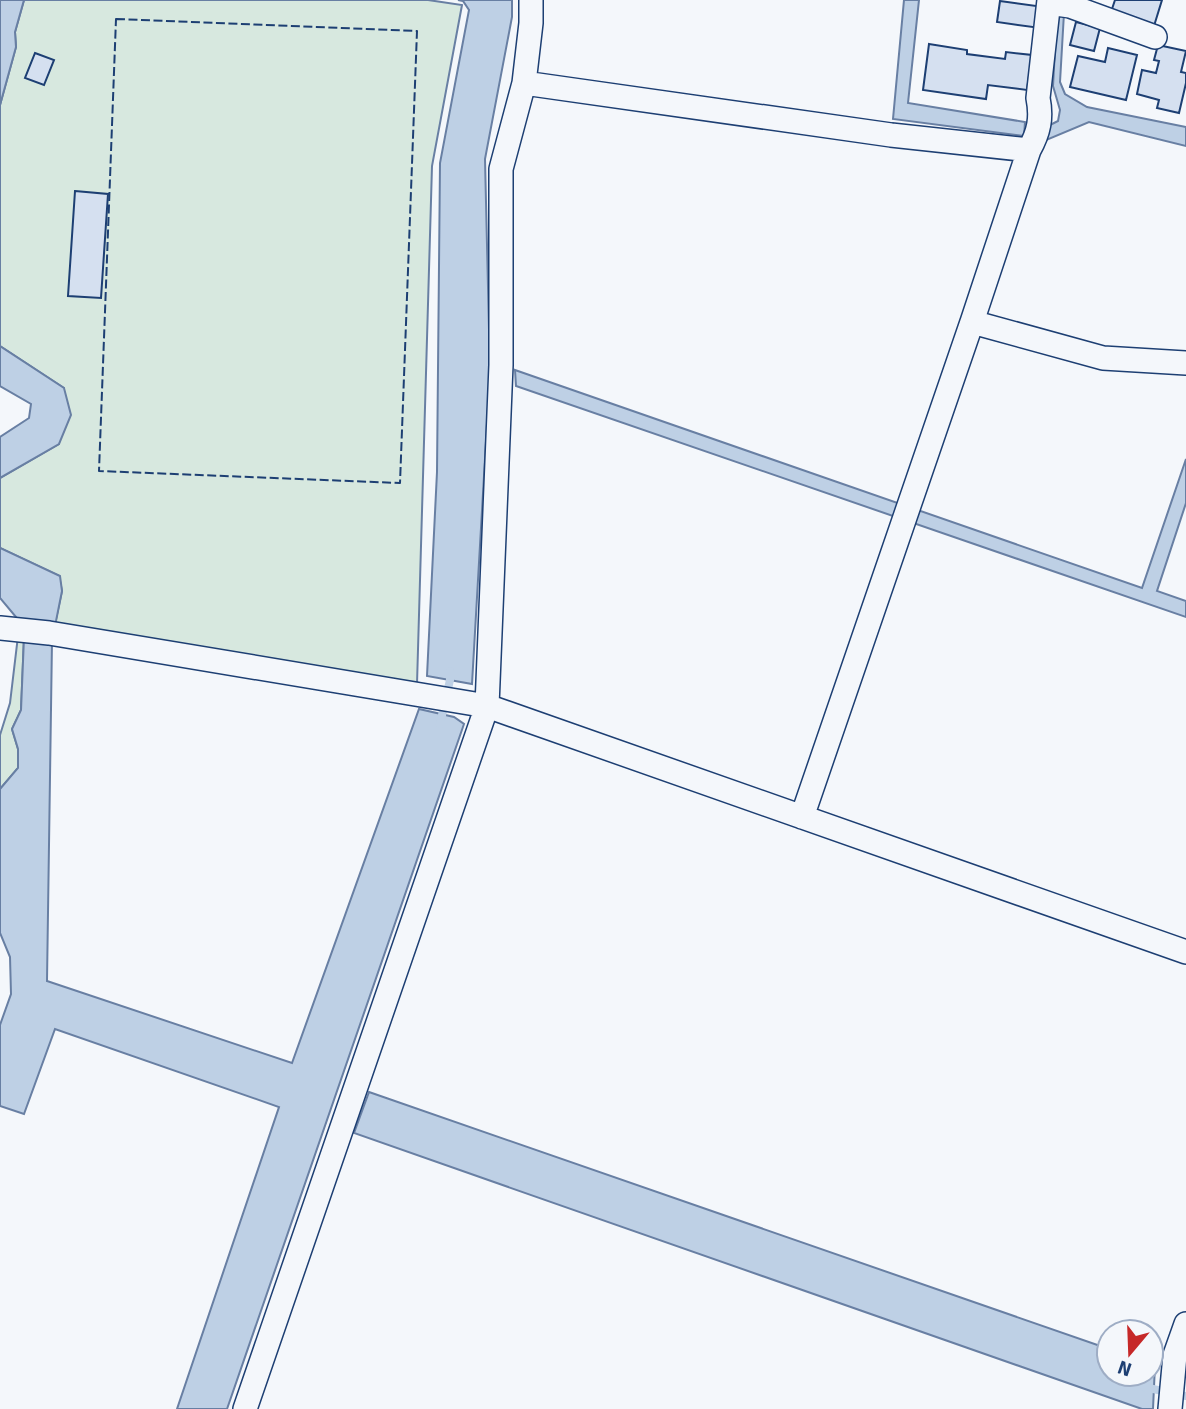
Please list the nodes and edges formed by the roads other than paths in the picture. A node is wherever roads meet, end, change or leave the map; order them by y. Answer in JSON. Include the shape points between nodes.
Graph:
{"nodes":[{"id":1,"x":531,"y":0,"type":"edge"},
{"id":2,"x":1056,"y":3,"type":"edge"},
{"id":3,"x":1155,"y":37,"type":"dead end"},
{"id":4,"x":524,"y":83,"type":"junction"},
{"id":5,"x":1034,"y":137,"type":"junction"},
{"id":6,"x":972,"y":322,"type":"junction"},
{"id":7,"x":1186,"y":363,"type":"edge"},
{"id":8,"x":0,"y":628,"type":"edge"},
{"id":9,"x":487,"y":706,"type":"junction"},
{"id":10,"x":802,"y":817,"type":"junction"},
{"id":11,"x":1186,"y":952,"type":"edge"},
{"id":12,"x":1186,"y":1324,"type":"edge"},
{"id":13,"x":1171,"y":1398,"type":"edge"},
{"id":14,"x":245,"y":1409,"type":"edge"}],
"edges":[{"from":1,"to":4,"type":"street"},
{"from":2,"to":3,"type":"street"},
{"from":2,"to":5,"type":"street"},
{"from":4,"to":5,"type":"street","via":[[891,135]]},
{"from":4,"to":9,"type":"street","via":[[501,169],[501,365]]},
{"from":5,"to":6,"type":"street"},
{"from":6,"to":7,"type":"street","via":[[1103,358]]},
{"from":6,"to":10,"type":"street"},
{"from":8,"to":9,"type":"street"},
{"from":9,"to":10,"type":"street"},
{"from":9,"to":14,"type":"street"},
{"from":10,"to":11,"type":"street"},
{"from":12,"to":13,"type":"street","via":[[1175,1355]]}]}
